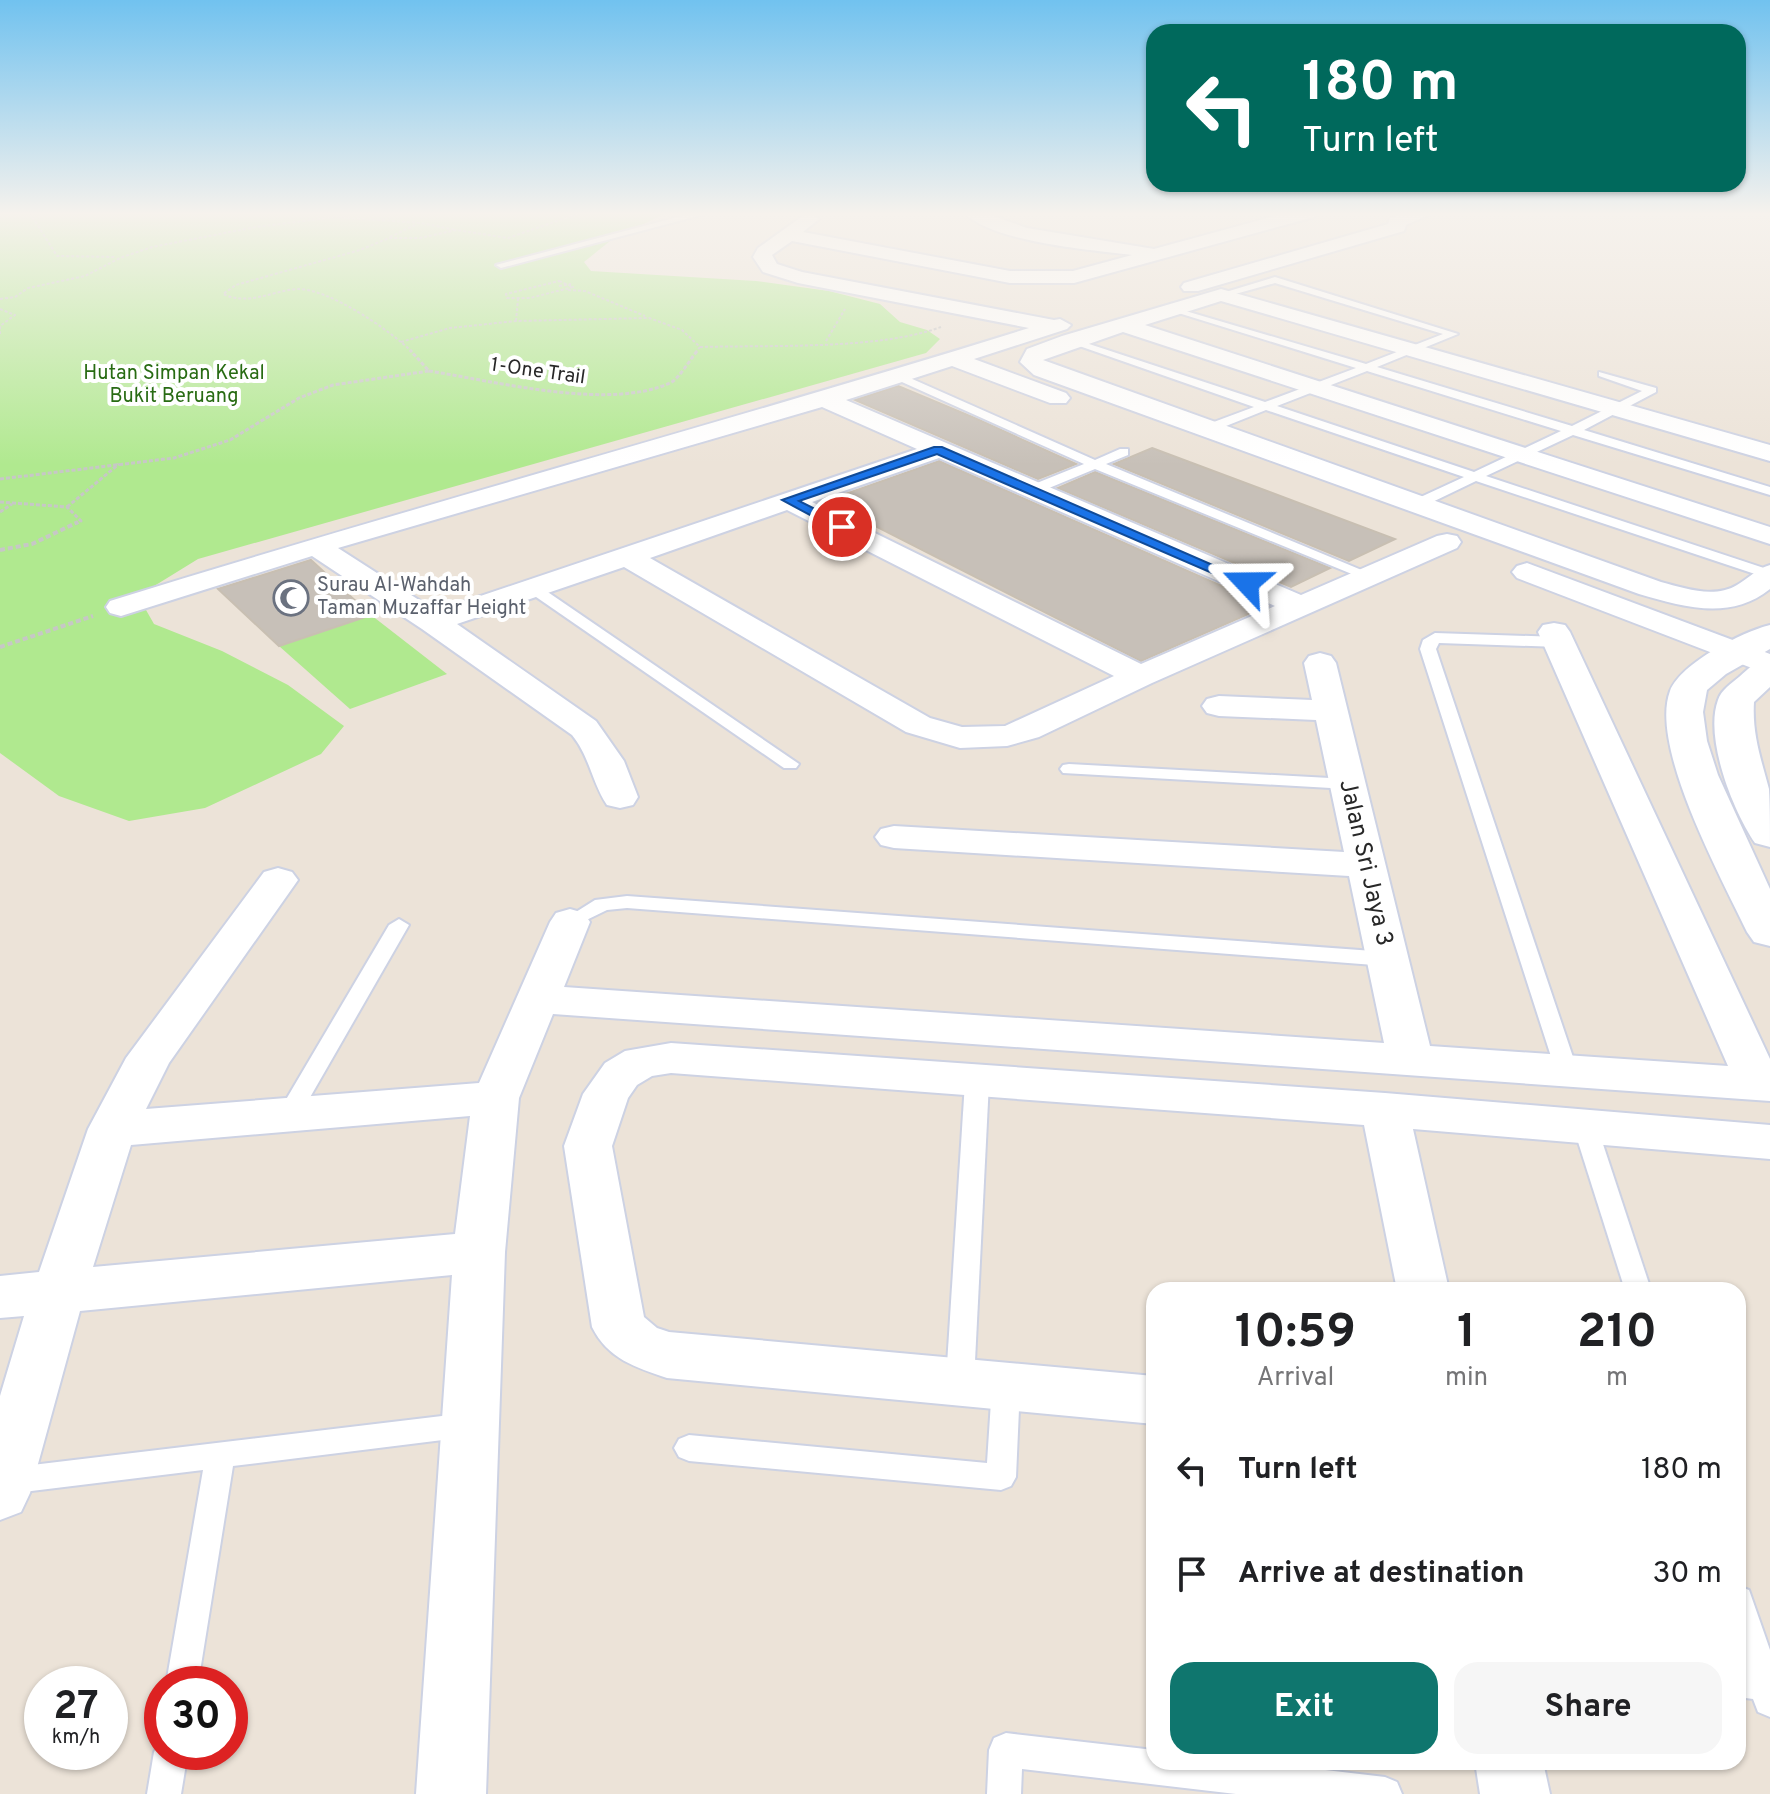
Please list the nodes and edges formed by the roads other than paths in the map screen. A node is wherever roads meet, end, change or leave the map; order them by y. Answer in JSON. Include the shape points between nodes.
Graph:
{"nodes":[{"id":1,"x":903,"y":297,"type":"edge"},
{"id":2,"x":1179,"y":297,"type":"edge"},
{"id":3,"x":1215,"y":297,"type":"edge"},
{"id":4,"x":1227,"y":297,"type":"edge"},
{"id":5,"x":1330,"y":297,"type":"edge"},
{"id":6,"x":1176,"y":309,"type":"junction"},
{"id":7,"x":1124,"y":325,"type":"junction"},
{"id":8,"x":1063,"y":334,"type":"junction"},
{"id":9,"x":1415,"y":350,"type":"junction"},
{"id":10,"x":953,"y":359,"type":"junction"},
{"id":11,"x":1366,"y":369,"type":"junction"},
{"id":12,"x":1603,"y":374,"type":"dead end"},
{"id":13,"x":897,"y":376,"type":"junction"},
{"id":14,"x":1314,"y":389,"type":"junction"},
{"id":15,"x":824,"y":399,"type":"junction"},
{"id":16,"x":1266,"y":407,"type":"junction"},
{"id":17,"x":1618,"y":409,"type":"junction"},
{"id":18,"x":1207,"y":429,"type":"junction"},
{"id":19,"x":1571,"y":431,"type":"junction"},
{"id":20,"x":938,"y":450,"type":"junction"},
{"id":21,"x":1124,"y":452,"type":"dead end"},
{"id":22,"x":1770,"y":453,"type":"edge"},
{"id":23,"x":1519,"y":455,"type":"junction"},
{"id":24,"x":1094,"y":464,"type":"junction"},
{"id":25,"x":1475,"y":476,"type":"junction"},
{"id":26,"x":1032,"y":490,"type":"junction"},
{"id":27,"x":1770,"y":491,"type":"edge"},
{"id":28,"x":788,"y":500,"type":"junction"},
{"id":29,"x":1417,"y":504,"type":"junction"},
{"id":30,"x":1770,"y":536,"type":"edge"},
{"id":31,"x":315,"y":546,"type":"junction"},
{"id":32,"x":1486,"y":551,"type":"junction"},
{"id":33,"x":626,"y":556,"type":"junction"},
{"id":34,"x":1770,"y":575,"type":"edge"},
{"id":35,"x":1369,"y":576,"type":"junction"},
{"id":36,"x":531,"y":587,"type":"junction"},
{"id":37,"x":1301,"y":606,"type":"junction"},
{"id":38,"x":121,"y":607,"type":"road end"},
{"id":39,"x":433,"y":622,"type":"junction"},
{"id":40,"x":1770,"y":635,"type":"edge"},
{"id":41,"x":1556,"y":637,"type":"joint"},
{"id":42,"x":1758,"y":661,"type":"edge"},
{"id":43,"x":1320,"y":663,"type":"dead end"},
{"id":44,"x":1140,"y":676,"type":"junction"},
{"id":45,"x":1219,"y":706,"type":"dead end"},
{"id":46,"x":1331,"y":711,"type":"junction"},
{"id":47,"x":790,"y":764,"type":"dead end"},
{"id":48,"x":1069,"y":769,"type":"dead end"},
{"id":49,"x":1348,"y":784,"type":"junction"},
{"id":50,"x":620,"y":797,"type":"dead end"},
{"id":51,"x":1770,"y":834,"type":"edge"},
{"id":52,"x":894,"y":837,"type":"dead end"},
{"id":53,"x":1366,"y":865,"type":"junction"},
{"id":54,"x":278,"y":880,"type":"dead end"},
{"id":55,"x":570,"y":922,"type":"joint"},
{"id":56,"x":399,"y":925,"type":"dead end"},
{"id":57,"x":1770,"y":932,"type":"edge"},
{"id":58,"x":1387,"y":959,"type":"junction"},
{"id":59,"x":536,"y":999,"type":"junction"},
{"id":60,"x":1411,"y":1062,"type":"junction"},
{"id":61,"x":1567,"y":1072,"type":"junction"},
{"id":62,"x":977,"y":1082,"type":"junction"},
{"id":63,"x":1765,"y":1085,"type":"edge"},
{"id":64,"x":496,"y":1098,"type":"junction"},
{"id":65,"x":1385,"y":1110,"type":"junction"},
{"id":66,"x":289,"y":1114,"type":"junction"},
{"id":67,"x":1585,"y":1126,"type":"junction"},
{"id":68,"x":112,"y":1129,"type":"junction"},
{"id":69,"x":1770,"y":1142,"type":"edge"},
{"id":70,"x":479,"y":1252,"type":"junction"},
{"id":71,"x":1421,"y":1282,"type":"edge"},
{"id":72,"x":1635,"y":1282,"type":"edge"},
{"id":73,"x":58,"y":1293,"type":"junction"},
{"id":74,"x":0,"y":1297,"type":"edge"},
{"id":75,"x":983,"y":1383,"type":"junction"},
{"id":76,"x":1146,"y":1399,"type":"edge"},
{"id":77,"x":471,"y":1425,"type":"junction"},
{"id":78,"x":689,"y":1448,"type":"dead end"},
{"id":79,"x":220,"y":1455,"type":"junction"},
{"id":80,"x":3,"y":1476,"type":"edge"},
{"id":81,"x":1746,"y":1631,"type":"edge"},
{"id":82,"x":185,"y":1666,"type":"edge"},
{"id":83,"x":1761,"y":1687,"type":"edge"},
{"id":84,"x":1146,"y":1766,"type":"edge"},
{"id":85,"x":168,"y":1770,"type":"edge"},
{"id":86,"x":1178,"y":1770,"type":"edge"},
{"id":87,"x":1510,"y":1770,"type":"edge"},
{"id":88,"x":164,"y":1794,"type":"edge"},
{"id":89,"x":451,"y":1794,"type":"edge"},
{"id":90,"x":1004,"y":1794,"type":"edge"},
{"id":91,"x":1385,"y":1794,"type":"edge"},
{"id":92,"x":1515,"y":1794,"type":"edge"}],
"edges":[{"from":1,"to":8,"type":"street"},
{"from":2,"to":8,"type":"street"},
{"from":3,"to":6,"type":"street"},
{"from":4,"to":9,"type":"street"},
{"from":5,"to":9,"type":"lane","via":[[1453,334]]},
{"from":6,"to":7,"type":"street"},
{"from":6,"to":11,"type":"lane"},
{"from":7,"to":8,"type":"street"},
{"from":7,"to":14,"type":"street"},
{"from":8,"to":10,"type":"street"},
{"from":8,"to":16,"type":"lane"},
{"from":8,"to":18,"type":"street","via":[[1031,362]]},
{"from":9,"to":11,"type":"lane"},
{"from":9,"to":17,"type":"street"},
{"from":10,"to":13,"type":"street"},
{"from":10,"to":32,"type":"street"},
{"from":11,"to":14,"type":"lane"},
{"from":11,"to":19,"type":"lane"},
{"from":12,"to":17,"type":"lane","via":[[1652,390]]},
{"from":13,"to":15,"type":"street"},
{"from":13,"to":24,"type":"lane"},
{"from":14,"to":16,"type":"lane"},
{"from":14,"to":23,"type":"street"},
{"from":15,"to":20,"type":"street"},
{"from":15,"to":31,"type":"street"},
{"from":16,"to":18,"type":"lane"},
{"from":16,"to":25,"type":"lane"},
{"from":17,"to":19,"type":"lane"},
{"from":17,"to":22,"type":"street"},
{"from":18,"to":29,"type":"street"},
{"from":19,"to":23,"type":"lane"},
{"from":19,"to":27,"type":"lane"},
{"from":20,"to":26,"type":"street"},
{"from":20,"to":28,"type":"street"},
{"from":21,"to":24,"type":"lane"},
{"from":23,"to":25,"type":"lane"},
{"from":23,"to":30,"type":"street"},
{"from":24,"to":26,"type":"lane"},
{"from":24,"to":35,"type":"lane"},
{"from":25,"to":29,"type":"lane"},
{"from":25,"to":34,"type":"lane"},
{"from":26,"to":37,"type":"street"},
{"from":28,"to":33,"type":"street"},
{"from":28,"to":44,"type":"street"},
{"from":29,"to":32,"type":"street"},
{"from":31,"to":38,"type":"street"},
{"from":31,"to":39,"type":"street"},
{"from":32,"to":34,"type":"street","via":[[1539,548],[1694,599],[1743,594]]},
{"from":32,"to":35,"type":"street"},
{"from":32,"to":42,"type":"street"},
{"from":33,"to":36,"type":"street"},
{"from":33,"to":44,"type":"street","via":[[938,733],[960,738],[1007,736]]},
{"from":35,"to":37,"type":"street"},
{"from":36,"to":39,"type":"street"},
{"from":36,"to":47,"type":"lane"},
{"from":37,"to":44,"type":"street"},
{"from":39,"to":50,"type":"street","via":[[584,728],[601,746]]},
{"from":40,"to":42,"type":"main road"},
{"from":41,"to":61,"type":"lane","via":[[1435,638],[1428,649]]},
{"from":41,"to":63,"type":"street"},
{"from":42,"to":51,"type":"main road","via":[[1736,699],[1733,722],[1754,806]]},
{"from":42,"to":57,"type":"main road","via":[[1690,687],[1686,730],[1710,807]]},
{"from":43,"to":46,"type":"street","name":"Jalan Sri Jaya 3"},
{"from":45,"to":46,"type":"street"},
{"from":46,"to":49,"type":"street","name":"Jalan Sri Jaya 3"},
{"from":48,"to":49,"type":"lane"},
{"from":49,"to":53,"type":"street","name":"Jalan Sri Jaya 3"},
{"from":52,"to":53,"type":"street"},
{"from":53,"to":58,"type":"street","name":"Jalan Sri Jaya 3"},
{"from":54,"to":68,"type":"street","via":[[149,1058]]},
{"from":55,"to":58,"type":"lane","via":[[602,904],[627,902]]},
{"from":55,"to":59,"type":"street"},
{"from":56,"to":66,"type":"lane"},
{"from":58,"to":60,"type":"street","name":"Jalan Sri Jaya 3"},
{"from":59,"to":60,"type":"street"},
{"from":59,"to":64,"type":"street"},
{"from":60,"to":61,"type":"street"},
{"from":61,"to":63,"type":"street"},
{"from":62,"to":65,"type":"street"},
{"from":62,"to":75,"type":"lane"},
{"from":62,"to":75,"type":"street","via":[[671,1058],[641,1062],[621,1074],[606,1094],[588,1146],[619,1327],[638,1344],[667,1355]]},
{"from":64,"to":66,"type":"street"},
{"from":64,"to":70,"type":"street"},
{"from":65,"to":67,"type":"street"},
{"from":65,"to":71,"type":"street"},
{"from":66,"to":68,"type":"street"},
{"from":67,"to":69,"type":"street"},
{"from":67,"to":72,"type":"lane"},
{"from":68,"to":73,"type":"street"},
{"from":70,"to":73,"type":"street"},
{"from":70,"to":77,"type":"street"},
{"from":73,"to":74,"type":"street"},
{"from":73,"to":80,"type":"street"},
{"from":75,"to":76,"type":"street"},
{"from":75,"to":78,"type":"lane","via":[[1001,1477]]},
{"from":77,"to":79,"type":"lane"},
{"from":77,"to":89,"type":"street"},
{"from":79,"to":80,"type":"lane"},
{"from":79,"to":82,"type":"lane"},
{"from":81,"to":83,"type":"lane"},
{"from":84,"to":90,"type":"lane","via":[[1006,1750]]},
{"from":85,"to":88,"type":"lane"},
{"from":86,"to":91,"type":"lane"},
{"from":87,"to":92,"type":"street"}]}
